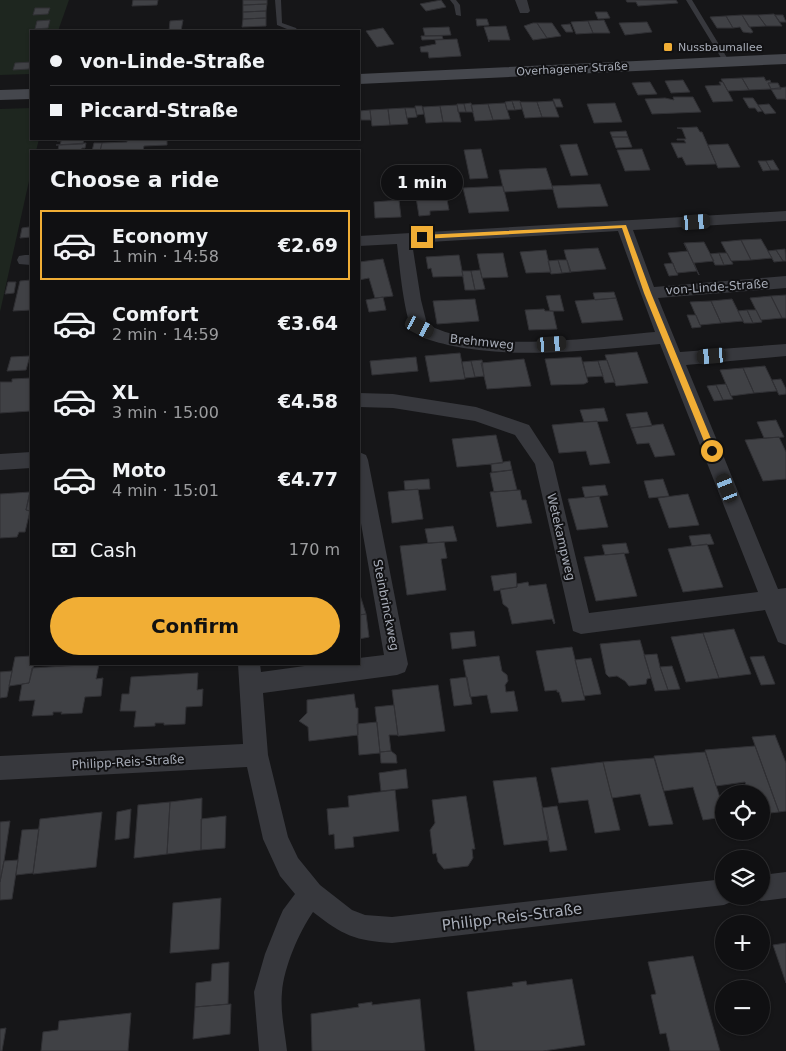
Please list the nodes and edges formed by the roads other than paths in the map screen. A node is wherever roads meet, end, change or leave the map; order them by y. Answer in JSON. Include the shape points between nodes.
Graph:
{"nodes":[{"id":1,"x":278,"y":0,"type":"edge"},
{"id":2,"x":454,"y":0,"type":"edge"},
{"id":3,"x":688,"y":0,"type":"edge"},
{"id":4,"x":459,"y":15,"type":"dead end"},
{"id":5,"x":294,"y":30,"type":"edge"},
{"id":6,"x":786,"y":59,"type":"edge"},
{"id":7,"x":726,"y":62,"type":"junction"},
{"id":8,"x":360,"y":79,"type":"edge"},
{"id":9,"x":30,"y":94,"type":"edge"},
{"id":10,"x":0,"y":95,"type":"edge"},
{"id":11,"x":786,"y":216,"type":"edge"},
{"id":12,"x":624,"y":226,"type":"junction"},
{"id":13,"x":404,"y":238,"type":"junction"},
{"id":14,"x":360,"y":241,"type":"edge"},
{"id":15,"x":786,"y":282,"type":"edge"},
{"id":16,"x":648,"y":293,"type":"junction"},
{"id":17,"x":666,"y":337,"type":"junction"},
{"id":18,"x":786,"y":350,"type":"edge"},
{"id":19,"x":674,"y":359,"type":"junction"},
{"id":20,"x":360,"y":400,"type":"edge"},
{"id":21,"x":30,"y":460,"type":"edge"},
{"id":22,"x":0,"y":462,"type":"edge"},
{"id":23,"x":360,"y":465,"type":"edge"},
{"id":24,"x":779,"y":599,"type":"edge"},
{"id":25,"x":786,"y":635,"type":"edge"},
{"id":26,"x":250,"y":674,"type":"edge"},
{"id":27,"x":256,"y":755,"type":"junction"},
{"id":28,"x":0,"y":768,"type":"edge"},
{"id":29,"x":786,"y":885,"type":"edge"},
{"id":30,"x":770,"y":887,"type":"edge"},
{"id":31,"x":715,"y":893,"type":"edge"},
{"id":32,"x":311,"y":894,"type":"junction"},
{"id":33,"x":273,"y":1051,"type":"edge"}],
"edges":[{"from":1,"to":5,"type":"lane","via":[[279,24]]},
{"from":2,"to":4,"type":"lane"},
{"from":3,"to":7,"type":"lane"},
{"from":6,"to":7,"type":"main road","name":"Overhagener Straße"},
{"from":7,"to":8,"type":"main road","name":"Overhagener Straße"},
{"from":9,"to":10,"type":"main road"},
{"from":11,"to":12,"type":"street"},
{"from":12,"to":13,"type":"street"},
{"from":12,"to":16,"type":"street","name":"von-Linde-Straße"},
{"from":13,"to":14,"type":"street"},
{"from":13,"to":17,"type":"street","name":"Brehmweg","via":[[420,327],[439,337],[498,346]]},
{"from":15,"to":16,"type":"street","name":"von-Linde-Straße"},
{"from":16,"to":17,"type":"street","name":"von-Linde-Straße"},
{"from":17,"to":19,"type":"street","name":"von-Linde-Straße"},
{"from":18,"to":19,"type":"street"},
{"from":19,"to":24,"type":"street","name":"von-Linde-Straße"},
{"from":20,"to":24,"type":"street","name":"Wetekampweg","via":[[393,401],[476,414],[522,430],[544,462],[581,624]]},
{"from":21,"to":22,"type":"street"},
{"from":23,"to":26,"type":"street","name":"Steinbrinckweg","via":[[397,664]]},
{"from":24,"to":25,"type":"street","name":"von-Linde-Straße"},
{"from":26,"to":27,"type":"street","name":"Philipp-Reis-Straße"},
{"from":27,"to":28,"type":"street","name":"Philipp-Reis-Straße"},
{"from":27,"to":32,"type":"street","name":"Philipp-Reis-Straße","via":[[276,838],[288,867]]},
{"from":29,"to":30,"type":"street"},
{"from":31,"to":32,"type":"street","name":"Philipp-Reis-Straße","via":[[392,930],[365,928],[350,922]]},
{"from":32,"to":33,"type":"street","via":[[292,918],[268,992]]}]}
